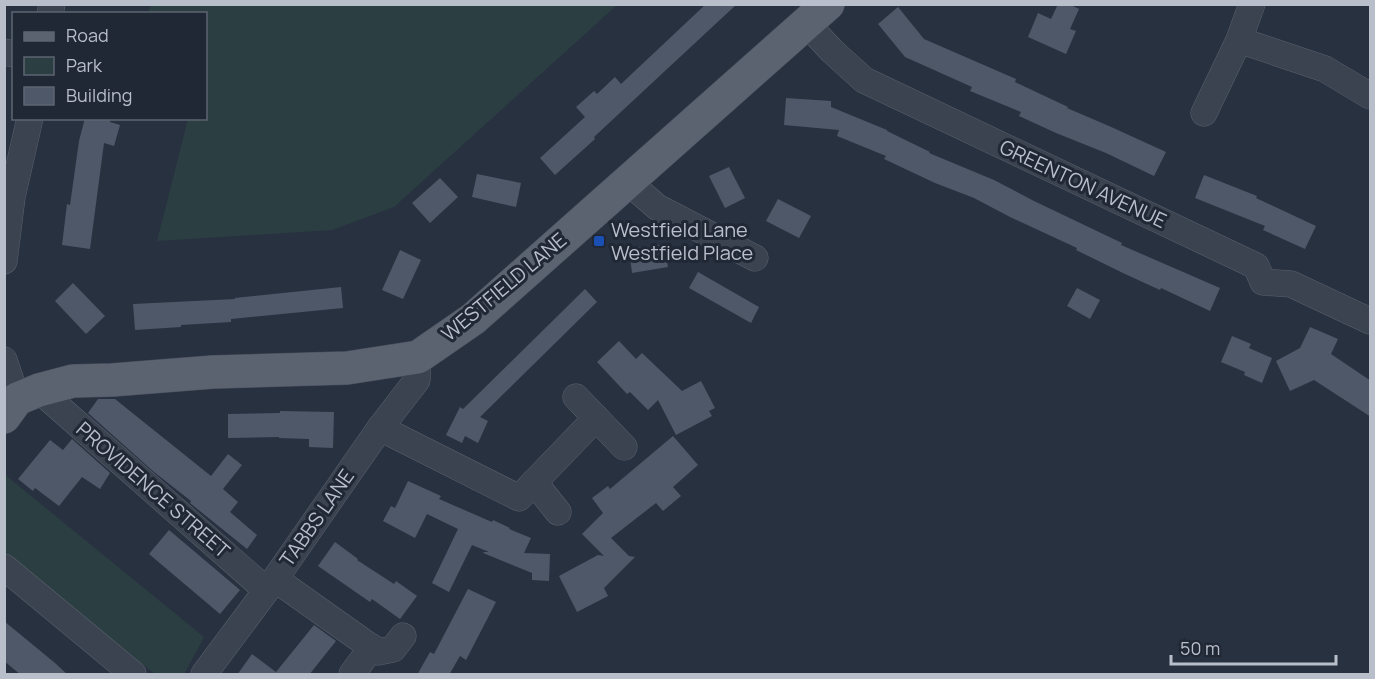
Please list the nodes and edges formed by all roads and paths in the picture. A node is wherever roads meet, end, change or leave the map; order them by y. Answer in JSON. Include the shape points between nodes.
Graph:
{"nodes":[{"id":1,"x":1252,"y":4,"type":"edge"},
{"id":2,"x":817,"y":14,"type":"edge"},
{"id":3,"x":1239,"y":40,"type":"junction"},
{"id":4,"x":1371,"y":96,"type":"edge"},
{"id":5,"x":1204,"y":113,"type":"dead end"},
{"id":6,"x":30,"y":120,"type":"edge"},
{"id":7,"x":627,"y":181,"type":"junction"},
{"id":8,"x":755,"y":258,"type":"dead end"},
{"id":9,"x":4,"y":261,"type":"edge"},
{"id":10,"x":1371,"y":321,"type":"edge"},
{"id":11,"x":418,"y":357,"type":"junction"},
{"id":12,"x":4,"y":360,"type":"edge"},
{"id":13,"x":576,"y":397,"type":"dead end"},
{"id":14,"x":20,"y":402,"type":"edge"},
{"id":15,"x":596,"y":418,"type":"junction"},
{"id":16,"x":380,"y":428,"type":"junction"},
{"id":17,"x":624,"y":447,"type":"dead end"},
{"id":18,"x":534,"y":482,"type":"junction"},
{"id":19,"x":558,"y":512,"type":"dead end"},
{"id":20,"x":4,"y":567,"type":"edge"},
{"id":21,"x":270,"y":584,"type":"junction"},
{"id":22,"x":403,"y":636,"type":"dead end"},
{"id":23,"x":375,"y":650,"type":"junction"},
{"id":24,"x":132,"y":675,"type":"edge"},
{"id":25,"x":204,"y":675,"type":"edge"},
{"id":26,"x":352,"y":675,"type":"edge"}],
"edges":[{"from":1,"to":3,"type":"street"},
{"from":2,"to":7,"type":"main road","name":"WESTFIELD LANE"},
{"from":2,"to":10,"type":"street","name":"GREENTON AVENUE","via":[[832,51],[864,80],[1256,266],[1263,282],[1291,284]]},
{"from":3,"to":4,"type":"street","via":[[1325,69]]},
{"from":3,"to":5,"type":"street"},
{"from":6,"to":9,"type":"street","via":[[12,197]]},
{"from":7,"to":8,"type":"street","via":[[657,207]]},
{"from":7,"to":11,"type":"main road","name":"WESTFIELD LANE","via":[[472,319]]},
{"from":11,"to":14,"type":"main road","name":"WESTFIELD LANE","via":[[347,368],[73,381]]},
{"from":11,"to":16,"type":"street","name":"TABBS LANE","via":[[417,380]]},
{"from":12,"to":14,"type":"street"},
{"from":13,"to":15,"type":"street"},
{"from":14,"to":21,"type":"street","name":"PROVIDENCE STREET"},
{"from":15,"to":17,"type":"street"},
{"from":15,"to":18,"type":"street"},
{"from":16,"to":18,"type":"street","via":[[519,498]]},
{"from":16,"to":21,"type":"street","name":"TABBS LANE"},
{"from":18,"to":19,"type":"street"},
{"from":20,"to":24,"type":"street"},
{"from":21,"to":23,"type":"street","name":"PROVIDENCE STREET"},
{"from":21,"to":25,"type":"street","name":"TABBS LANE"},
{"from":22,"to":23,"type":"street","via":[[393,649]]},
{"from":23,"to":26,"type":"street"}]}
